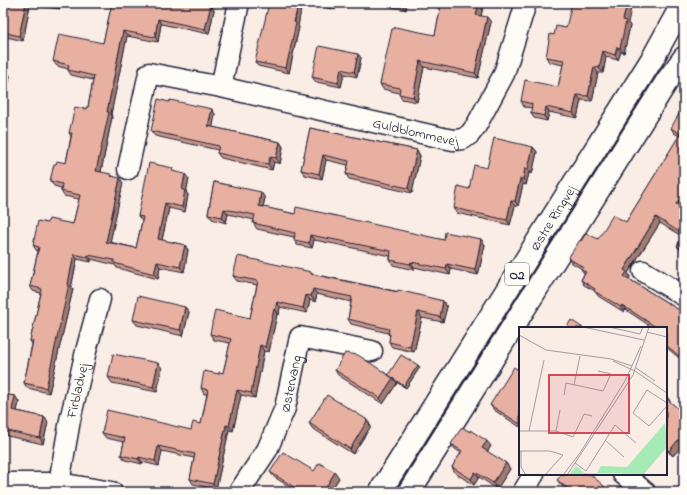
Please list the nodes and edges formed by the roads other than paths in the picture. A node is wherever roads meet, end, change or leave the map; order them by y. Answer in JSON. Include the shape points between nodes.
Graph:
{"nodes":[{"id":1,"x":239,"y":3,"type":"edge"},
{"id":2,"x":526,"y":3,"type":"edge"},
{"id":3,"x":683,"y":3,"type":"edge"},
{"id":4,"x":684,"y":41,"type":"edge"},
{"id":5,"x":684,"y":58,"type":"edge"},
{"id":6,"x":667,"y":81,"type":"junction"},
{"id":7,"x":221,"y":87,"type":"junction"},
{"id":8,"x":128,"y":169,"type":"dead end"},
{"id":9,"x":643,"y":271,"type":"dead end"},
{"id":10,"x":684,"y":296,"type":"edge"},
{"id":11,"x":100,"y":299,"type":"dead end"},
{"id":12,"x":372,"y":351,"type":"dead end"},
{"id":13,"x":533,"y":475,"type":"edge"},
{"id":14,"x":624,"y":475,"type":"edge"},
{"id":15,"x":3,"y":483,"type":"edge"},
{"id":16,"x":59,"y":483,"type":"junction"},
{"id":17,"x":112,"y":492,"type":"edge"},
{"id":18,"x":239,"y":492,"type":"edge"},
{"id":19,"x":380,"y":492,"type":"edge"},
{"id":20,"x":409,"y":492,"type":"edge"},
{"id":21,"x":523,"y":492,"type":"edge"},
{"id":22,"x":645,"y":492,"type":"edge"}],
"edges":[{"from":1,"to":7,"type":"street"},
{"from":2,"to":7,"type":"street","name":"Guldblommevej","via":[[502,79],[476,126],[463,139],[436,137]]},
{"from":3,"to":19,"type":"main road","name":"Østre Ringvej","number":"O2","via":[[654,56]]},
{"from":4,"to":6,"type":"main road"},
{"from":5,"to":6,"type":"main road","name":"Østre Ringvej","number":"O2"},
{"from":6,"to":20,"type":"main road","name":"Østre Ringvej","number":"O2"},
{"from":7,"to":8,"type":"street","name":"Guldblommevej","via":[[149,73]]},
{"from":9,"to":10,"type":"street"},
{"from":11,"to":16,"type":"street","name":"Firbladvej","via":[[70,420]]},
{"from":12,"to":18,"type":"street","name":"Østervang","via":[[300,337],[285,408],[267,450]]},
{"from":13,"to":21,"type":"street"},
{"from":14,"to":22,"type":"street"},
{"from":15,"to":16,"type":"street"},
{"from":16,"to":17,"type":"street"}]}
